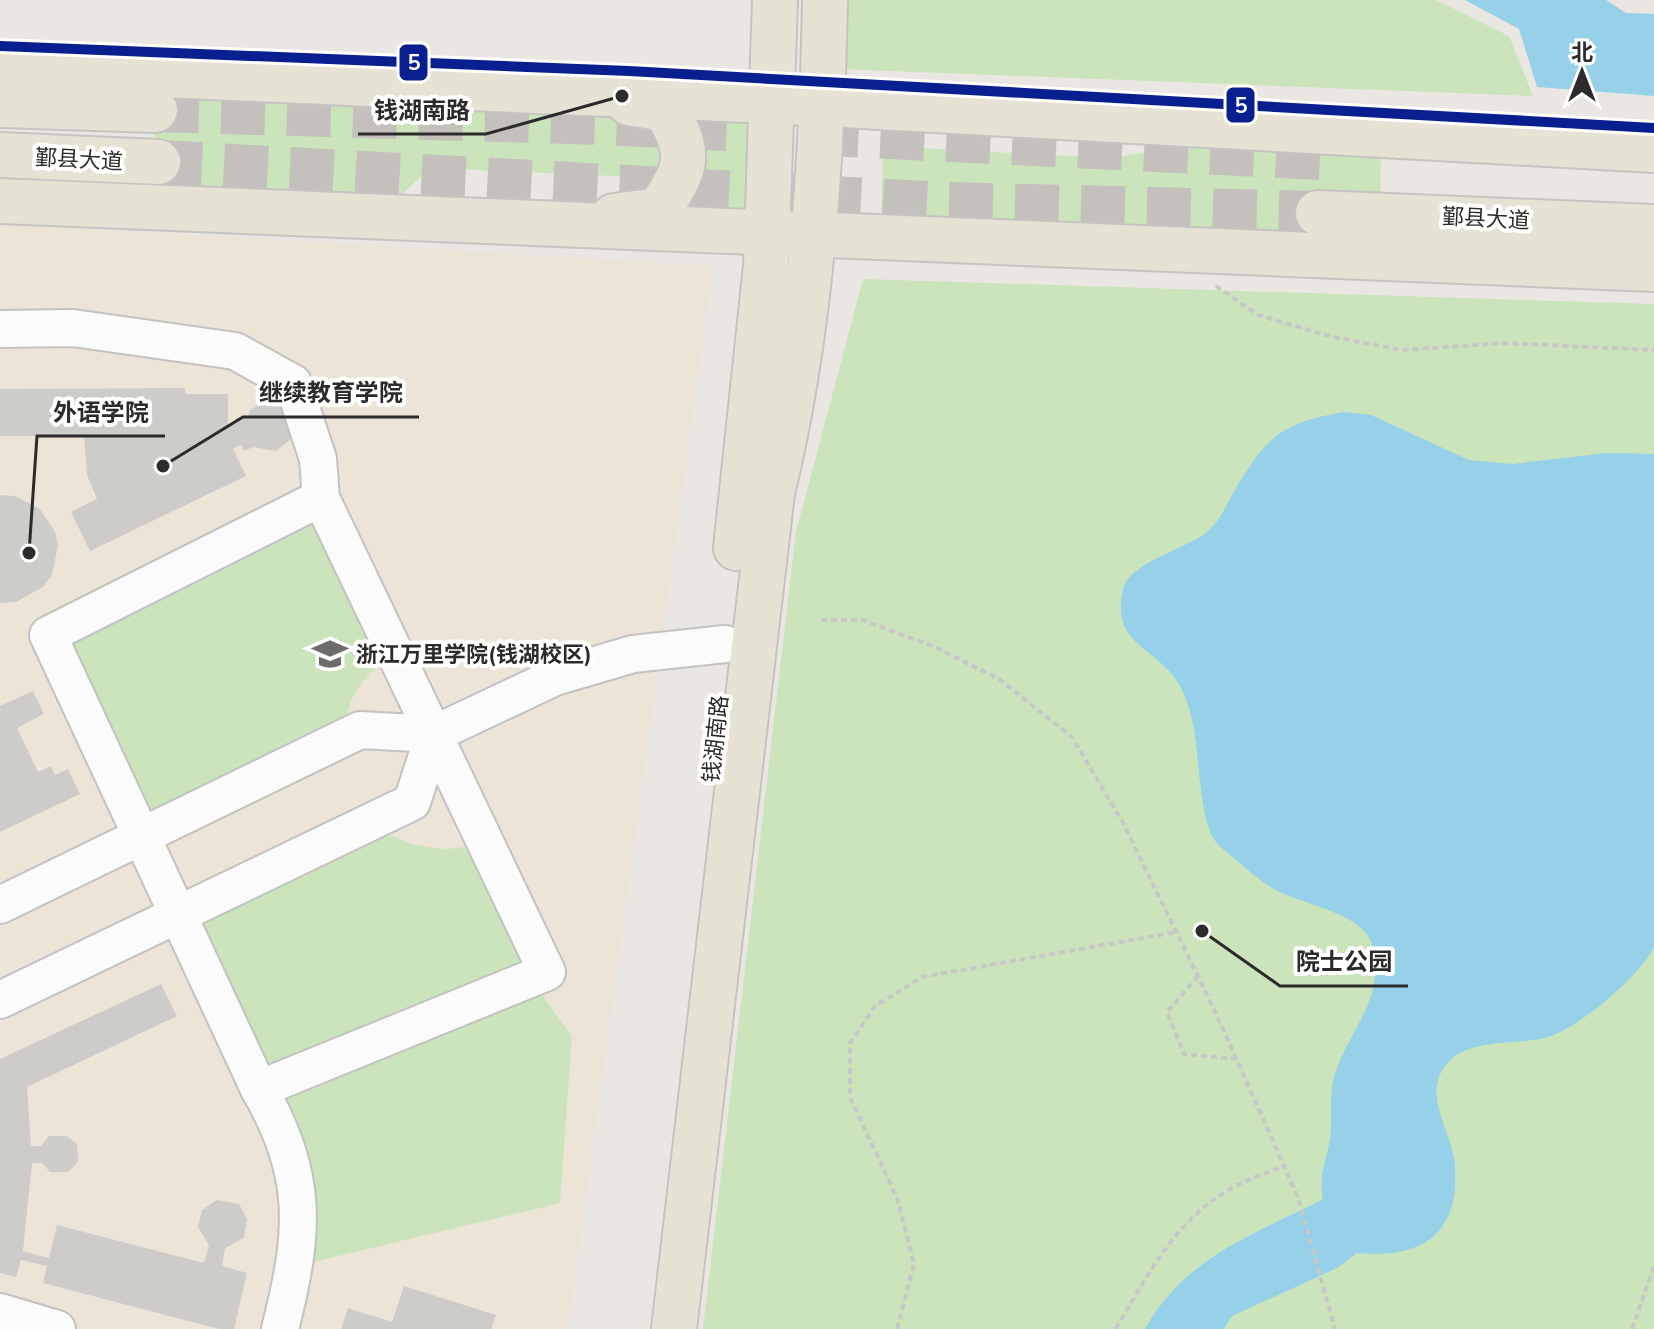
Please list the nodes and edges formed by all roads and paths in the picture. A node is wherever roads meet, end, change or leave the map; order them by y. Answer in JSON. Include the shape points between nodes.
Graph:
{"nodes":[{"id":1,"x":775,"y":0,"type":"edge"},
{"id":2,"x":825,"y":0,"type":"edge"},
{"id":3,"x":0,"y":68,"type":"edge"},
{"id":4,"x":556,"y":91,"type":"junction"},
{"id":5,"x":772,"y":101,"type":"junction"},
{"id":6,"x":0,"y":105,"type":"edge"},
{"id":7,"x":822,"y":105,"type":"junction"},
{"id":8,"x":155,"y":110,"type":"tunnel mouth"},
{"id":9,"x":1654,"y":150,"type":"edge"},
{"id":10,"x":0,"y":155,"type":"edge"},
{"id":11,"x":1320,"y":158,"type":"tunnel mouth"},
{"id":12,"x":158,"y":162,"type":"tunnel mouth"},
{"id":13,"x":1654,"y":173,"type":"edge"},
{"id":14,"x":0,"y":201,"type":"edge"},
{"id":15,"x":1318,"y":213,"type":"tunnel mouth"},
{"id":16,"x":560,"y":224,"type":"junction"},
{"id":17,"x":1654,"y":227,"type":"edge"},
{"id":18,"x":767,"y":232,"type":"junction"},
{"id":19,"x":811,"y":233,"type":"junction"},
{"id":20,"x":1654,"y":269,"type":"edge"},
{"id":21,"x":1209,"y":281,"type":"dead end"},
{"id":22,"x":0,"y":329,"type":"edge"},
{"id":23,"x":1654,"y":350,"type":"edge"},
{"id":24,"x":321,"y":498,"type":"junction"},
{"id":25,"x":821,"y":620,"type":"dead end"},
{"id":26,"x":725,"y":644,"type":"junction"},
{"id":27,"x":434,"y":734,"type":"junction"},
{"id":28,"x":140,"y":834,"type":"junction"},
{"id":29,"x":0,"y":905,"type":"edge"},
{"id":30,"x":178,"y":916,"type":"junction"},
{"id":31,"x":1177,"y":932,"type":"junction"},
{"id":32,"x":1198,"y":976,"type":"junction"},
{"id":33,"x":0,"y":1000,"type":"edge"},
{"id":34,"x":1235,"y":1059,"type":"junction"},
{"id":35,"x":259,"y":1089,"type":"junction"},
{"id":36,"x":1284,"y":1166,"type":"junction"},
{"id":37,"x":1654,"y":1266,"type":"edge"},
{"id":38,"x":0,"y":1312,"type":"edge"},
{"id":39,"x":57,"y":1329,"type":"edge"},
{"id":40,"x":280,"y":1329,"type":"edge"},
{"id":41,"x":647,"y":1329,"type":"edge"},
{"id":42,"x":674,"y":1329,"type":"edge"},
{"id":43,"x":897,"y":1329,"type":"edge"},
{"id":44,"x":1116,"y":1329,"type":"edge"},
{"id":45,"x":1335,"y":1329,"type":"edge"},
{"id":46,"x":1632,"y":1329,"type":"edge"}],
"edges":[{"from":1,"to":5,"type":"main road","name":"钱湖南路"},
{"from":2,"to":7,"type":"main road","name":"钱湖南路"},
{"from":3,"to":4,"type":"main road"},
{"from":4,"to":5,"type":"main road"},
{"from":4,"to":16,"type":"main road","via":[[665,109],[682,137],[684,158],[681,177],[659,210]]},
{"from":5,"to":7,"type":"main road"},
{"from":5,"to":18,"type":"main road","name":"钱湖南路"},
{"from":6,"to":8,"type":"main road"},
{"from":7,"to":9,"type":"main road"},
{"from":7,"to":19,"type":"main road","name":"钱湖南路"},
{"from":10,"to":12,"type":"main road","name":"鄞县大道"},
{"from":11,"to":13,"type":"main road"},
{"from":14,"to":16,"type":"main road"},
{"from":15,"to":17,"type":"main road","name":"鄞县大道"},
{"from":16,"to":18,"type":"main road"},
{"from":18,"to":19,"type":"main road"},
{"from":18,"to":26,"type":"main road","name":"钱湖南路"},
{"from":19,"to":20,"type":"main road"},
{"from":19,"to":42,"type":"main road","name":"钱湖南路","via":[[791,416],[772,493],[742,729]]},
{"from":21,"to":23,"type":"path","via":[[1258,315],[1402,350],[1530,343]]},
{"from":22,"to":24,"type":"lane","via":[[73,328],[235,351],[293,383],[318,459]]},
{"from":24,"to":27,"type":"lane"},
{"from":24,"to":28,"type":"lane","via":[[48,635]]},
{"from":25,"to":31,"type":"path","via":[[862,620],[933,646],[999,679],[1072,737],[1122,821]]},
{"from":26,"to":27,"type":"lane","via":[[633,654],[568,673]]},
{"from":26,"to":41,"type":"main road","name":"钱湖南路"},
{"from":27,"to":28,"type":"lane","via":[[360,730]]},
{"from":27,"to":30,"type":"lane","via":[[412,802]]},
{"from":27,"to":35,"type":"lane","via":[[547,972]]},
{"from":28,"to":29,"type":"lane"},
{"from":28,"to":30,"type":"lane"},
{"from":30,"to":33,"type":"lane"},
{"from":30,"to":35,"type":"lane"},
{"from":31,"to":32,"type":"path"},
{"from":31,"to":43,"type":"path","via":[[922,977],[875,1006],[850,1043],[850,1097],[897,1198],[914,1264]]},
{"from":32,"to":34,"type":"path"},
{"from":32,"to":34,"type":"path","via":[[1167,1012],[1184,1054]]},
{"from":34,"to":36,"type":"path"},
{"from":35,"to":40,"type":"lane","via":[[276,1118],[299,1191],[295,1268]]},
{"from":36,"to":44,"type":"path","via":[[1227,1190],[1181,1227]]},
{"from":36,"to":45,"type":"path","via":[[1298,1197]]},
{"from":37,"to":46,"type":"path"},
{"from":38,"to":39,"type":"lane"}]}
